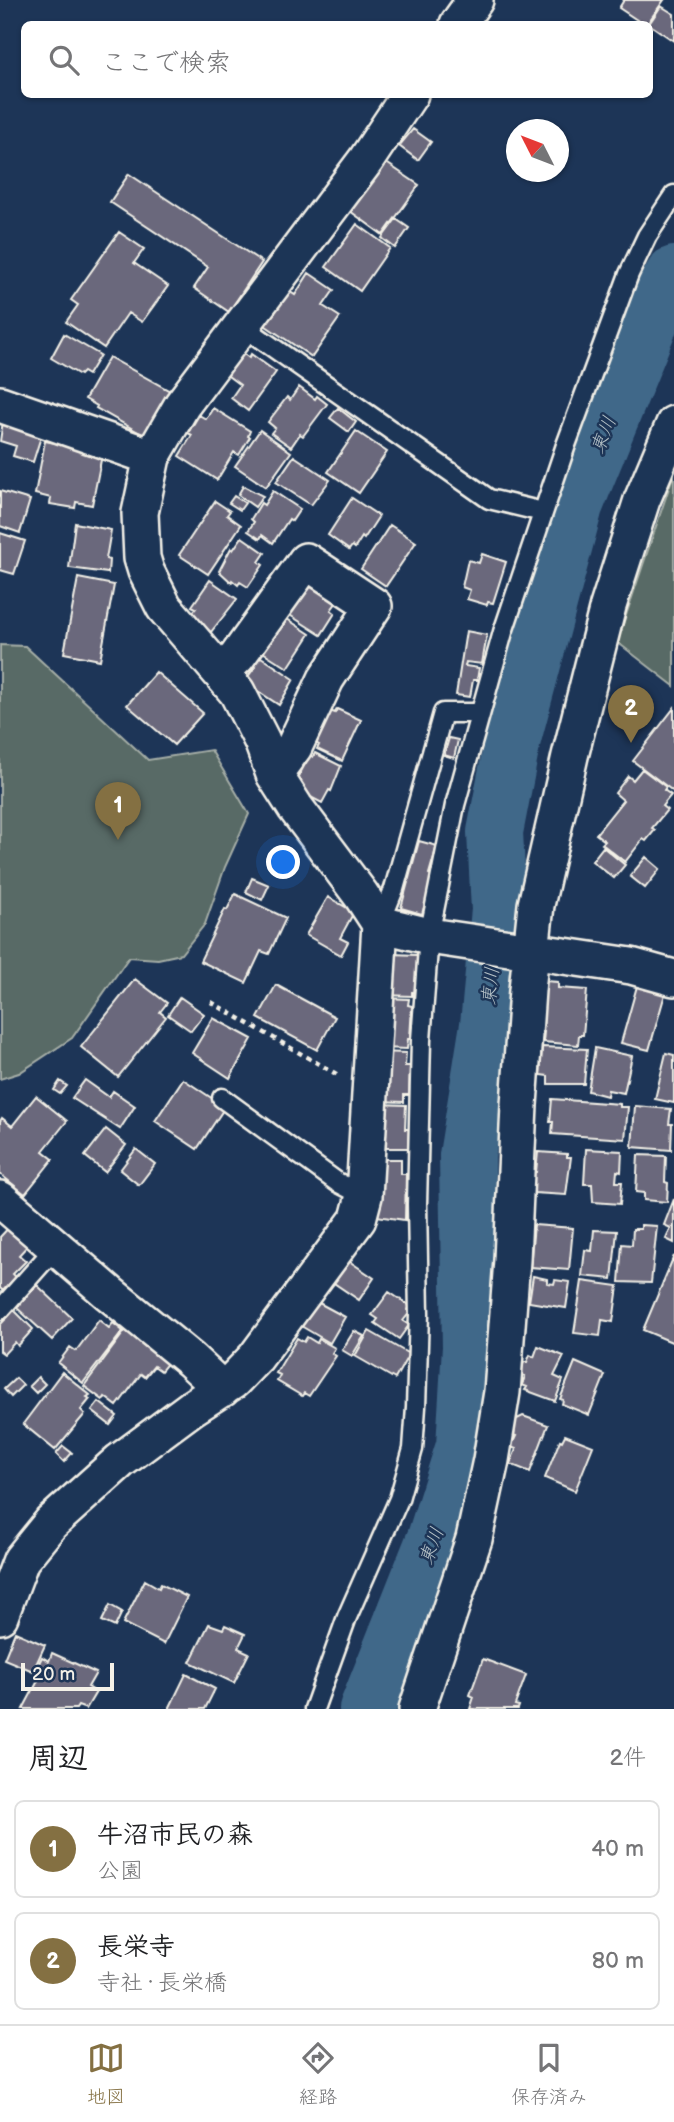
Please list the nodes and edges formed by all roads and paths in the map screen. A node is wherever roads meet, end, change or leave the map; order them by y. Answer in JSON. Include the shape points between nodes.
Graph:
{"nodes":[{"id":1,"x":475,"y":0,"type":"edge"},
{"id":2,"x":460,"y":21,"type":"edge"},
{"id":3,"x":407,"y":98,"type":"edge"},
{"id":4,"x":674,"y":195,"type":"edge"},
{"id":5,"x":241,"y":325,"type":"junction"},
{"id":6,"x":0,"y":404,"type":"edge"},
{"id":7,"x":674,"y":424,"type":"edge"},
{"id":8,"x":152,"y":457,"type":"junction"},
{"id":9,"x":543,"y":512,"type":"junction"},
{"id":10,"x":221,"y":673,"type":"junction"},
{"id":11,"x":481,"y":713,"type":"junction"},
{"id":12,"x":274,"y":774,"type":"junction"},
{"id":13,"x":380,"y":924,"type":"junction"},
{"id":14,"x":438,"y":937,"type":"junction"},
{"id":15,"x":519,"y":951,"type":"junction"},
{"id":16,"x":674,"y":978,"type":"edge"},
{"id":17,"x":211,"y":1002,"type":"dead end"},
{"id":18,"x":370,"y":1093,"type":"junction"},
{"id":19,"x":222,"y":1098,"type":"dead end"},
{"id":20,"x":364,"y":1196,"type":"junction"},
{"id":21,"x":0,"y":1199,"type":"edge"},
{"id":22,"x":56,"y":1247,"type":"junction"},
{"id":23,"x":0,"y":1310,"type":"edge"},
{"id":24,"x":222,"y":1389,"type":"junction"},
{"id":25,"x":8,"y":1575,"type":"edge"},
{"id":26,"x":0,"y":1616,"type":"edge"},
{"id":27,"x":314,"y":1709,"type":"edge"},
{"id":28,"x":417,"y":1709,"type":"edge"}],
"edges":[{"from":1,"to":2,"type":"street"},
{"from":3,"to":5,"type":"street"},
{"from":4,"to":9,"type":"lane","via":[[629,274]]},
{"from":5,"to":8,"type":"street","via":[[182,405]]},
{"from":5,"to":9,"type":"lane","via":[[489,499]]},
{"from":6,"to":8,"type":"street"},
{"from":7,"to":15,"type":"street","via":[[642,500],[608,606],[536,905]]},
{"from":8,"to":10,"type":"street","via":[[140,513],[146,571],[164,607]]},
{"from":9,"to":11,"type":"lane"},
{"from":10,"to":12,"type":"street","via":[[237,692]]},
{"from":10,"to":12,"type":"street","via":[[306,561],[374,606],[326,679],[294,747]]},
{"from":11,"to":13,"type":"lane","via":[[443,713]]},
{"from":11,"to":14,"type":"lane","via":[[438,882]]},
{"from":12,"to":13,"type":"street"},
{"from":13,"to":14,"type":"street"},
{"from":13,"to":18,"type":"street"},
{"from":14,"to":15,"type":"street"},
{"from":14,"to":27,"type":"lane","via":[[421,1040],[413,1449],[399,1499],[347,1617]]},
{"from":15,"to":16,"type":"street","via":[[631,966]]},
{"from":15,"to":28,"type":"street","via":[[519,1105],[502,1392],[474,1539]]},
{"from":17,"to":18,"type":"path"},
{"from":18,"to":20,"type":"street"},
{"from":19,"to":20,"type":"lane","via":[[337,1182]]},
{"from":20,"to":24,"type":"street","via":[[358,1219],[256,1357]]},
{"from":21,"to":22,"type":"street"},
{"from":22,"to":23,"type":"lane"},
{"from":22,"to":24,"type":"street"},
{"from":24,"to":25,"type":"street","via":[[193,1406],[79,1496]]},
{"from":25,"to":26,"type":"street"}]}
